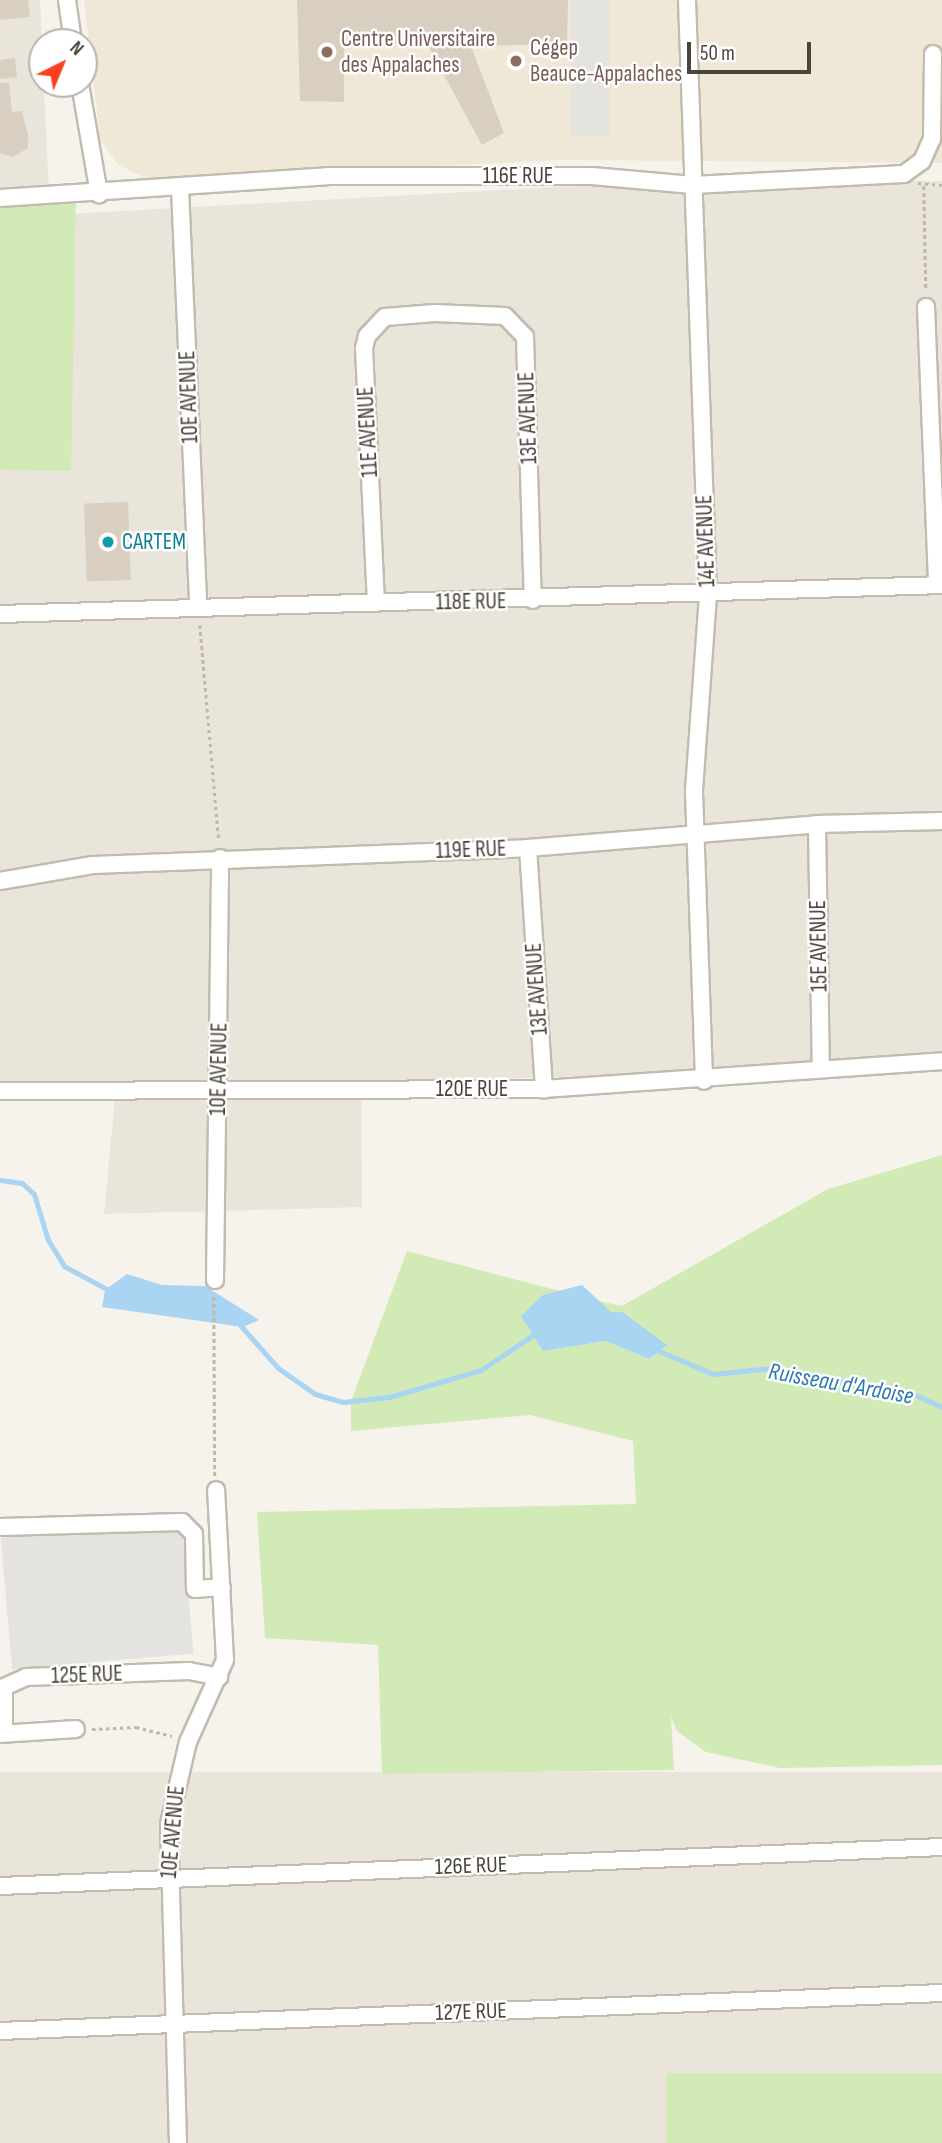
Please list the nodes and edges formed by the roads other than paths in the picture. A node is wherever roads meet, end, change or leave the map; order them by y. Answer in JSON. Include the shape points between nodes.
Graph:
{"nodes":[{"id":1,"x":67,"y":0,"type":"edge"},
{"id":2,"x":687,"y":0,"type":"edge"},
{"id":3,"x":71,"y":28,"type":"edge"},
{"id":4,"x":933,"y":54,"type":"dead end"},
{"id":5,"x":82,"y":98,"type":"edge"},
{"id":6,"x":692,"y":185,"type":"junction"},
{"id":7,"x":180,"y":188,"type":"junction"},
{"id":8,"x":99,"y":194,"type":"junction"},
{"id":9,"x":0,"y":198,"type":"edge"},
{"id":10,"x":926,"y":307,"type":"road end"},
{"id":11,"x":435,"y":313,"type":"joint"},
{"id":12,"x":939,"y":585,"type":"edge"},
{"id":13,"x":708,"y":595,"type":"junction"},
{"id":14,"x":533,"y":600,"type":"junction"},
{"id":15,"x":376,"y":603,"type":"junction"},
{"id":16,"x":198,"y":607,"type":"junction"},
{"id":17,"x":0,"y":614,"type":"edge"},
{"id":18,"x":942,"y":821,"type":"edge"},
{"id":19,"x":817,"y":824,"type":"junction"},
{"id":20,"x":697,"y":834,"type":"junction"},
{"id":21,"x":528,"y":848,"type":"junction"},
{"id":22,"x":220,"y":858,"type":"junction"},
{"id":23,"x":0,"y":881,"type":"edge"},
{"id":24,"x":942,"y":1061,"type":"edge"},
{"id":25,"x":821,"y":1067,"type":"junction"},
{"id":26,"x":704,"y":1081,"type":"junction"},
{"id":27,"x":219,"y":1088,"type":"junction"},
{"id":28,"x":544,"y":1089,"type":"junction"},
{"id":29,"x":0,"y":1091,"type":"edge"},
{"id":30,"x":215,"y":1280,"type":"road end"},
{"id":31,"x":216,"y":1490,"type":"road end"},
{"id":32,"x":0,"y":1527,"type":"edge"},
{"id":33,"x":222,"y":1587,"type":"junction"},
{"id":34,"x":219,"y":1677,"type":"junction"},
{"id":35,"x":76,"y":1730,"type":"road end"},
{"id":36,"x":2,"y":1734,"type":"edge"},
{"id":37,"x":942,"y":1847,"type":"edge"},
{"id":38,"x":168,"y":1879,"type":"junction"},
{"id":39,"x":0,"y":1886,"type":"edge"},
{"id":40,"x":942,"y":1993,"type":"edge"},
{"id":41,"x":177,"y":2024,"type":"junction"},
{"id":42,"x":0,"y":2031,"type":"edge"},
{"id":43,"x":178,"y":2143,"type":"edge"}],
"edges":[{"from":1,"to":3,"type":"street"},
{"from":2,"to":6,"type":"street","name":"14E AVENUE"},
{"from":4,"to":6,"type":"street","name":"116E RUE","via":[[932,139],[922,161],[904,174]]},
{"from":5,"to":8,"type":"street"},
{"from":6,"to":7,"type":"street","name":"116E RUE","via":[[592,176],[327,176]]},
{"from":6,"to":13,"type":"street","name":"14E AVENUE"},
{"from":7,"to":8,"type":"street","name":"116E RUE"},
{"from":7,"to":16,"type":"street","name":"10E AVENUE"},
{"from":8,"to":9,"type":"street","name":"116E RUE"},
{"from":10,"to":12,"type":"street"},
{"from":11,"to":14,"type":"street","name":"13E AVENUE","via":[[505,316],[525,337]]},
{"from":11,"to":15,"type":"street","name":"11E AVENUE","via":[[386,317],[364,348]]},
{"from":12,"to":13,"type":"street","name":"118E RUE"},
{"from":13,"to":14,"type":"street","name":"118E RUE"},
{"from":13,"to":20,"type":"street","name":"14E AVENUE","via":[[695,766]]},
{"from":14,"to":15,"type":"street","name":"118E RUE"},
{"from":15,"to":16,"type":"street","name":"118E RUE"},
{"from":16,"to":17,"type":"street","name":"118E RUE"},
{"from":18,"to":19,"type":"street","name":"119E RUE"},
{"from":19,"to":20,"type":"street","name":"119E RUE"},
{"from":19,"to":25,"type":"street","name":"15E AVENUE"},
{"from":20,"to":21,"type":"street","name":"119E RUE"},
{"from":20,"to":26,"type":"street","name":"14E AVENUE"},
{"from":21,"to":22,"type":"street","name":"119E RUE"},
{"from":21,"to":28,"type":"street","name":"13E AVENUE"},
{"from":22,"to":23,"type":"street","name":"119E RUE","via":[[93,865]]},
{"from":22,"to":27,"type":"street","name":"10E AVENUE"},
{"from":24,"to":25,"type":"street","name":"120E RUE"},
{"from":25,"to":26,"type":"street","name":"120E RUE"},
{"from":26,"to":28,"type":"street","name":"120E RUE"},
{"from":27,"to":28,"type":"street","name":"120E RUE"},
{"from":27,"to":29,"type":"street","name":"120E RUE"},
{"from":27,"to":30,"type":"street","name":"10E AVENUE"},
{"from":31,"to":33,"type":"street","name":"10E AVENUE"},
{"from":32,"to":33,"type":"street","via":[[182,1522],[194,1534],[195,1589]]},
{"from":33,"to":34,"type":"street","name":"10E AVENUE","via":[[227,1644]]},
{"from":34,"to":36,"type":"street","name":"125E RUE","via":[[190,1671],[26,1677],[4,1687]]},
{"from":34,"to":38,"type":"street","name":"10E AVENUE","via":[[188,1742],[172,1800]]},
{"from":35,"to":36,"type":"street","name":"125E RUE"},
{"from":37,"to":38,"type":"street","name":"126E RUE"},
{"from":38,"to":39,"type":"street","name":"126E RUE"},
{"from":38,"to":41,"type":"street","name":"10E AVENUE"},
{"from":40,"to":41,"type":"street","name":"127E RUE"},
{"from":41,"to":42,"type":"street","name":"127E RUE"},
{"from":41,"to":43,"type":"street","name":"10E AVENUE"}]}
